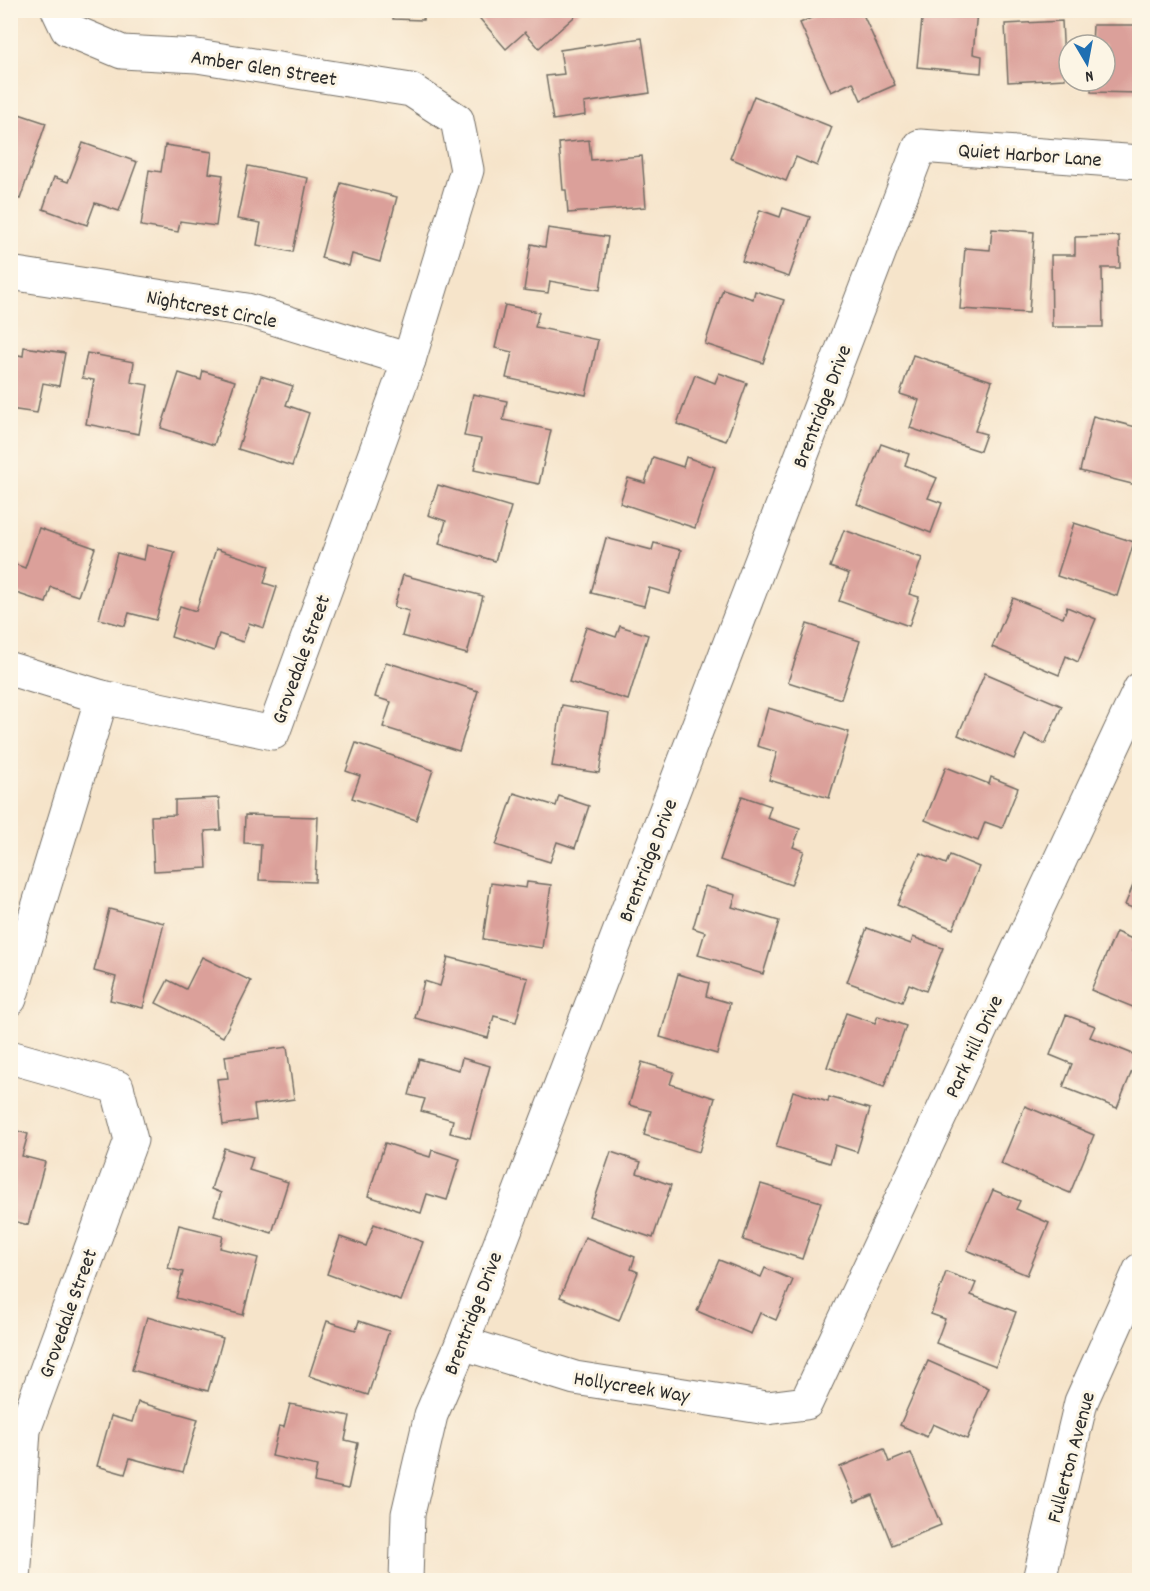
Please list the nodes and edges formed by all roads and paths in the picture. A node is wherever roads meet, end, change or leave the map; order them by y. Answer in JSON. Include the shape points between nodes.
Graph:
{"nodes":[{"id":1,"x":63,"y":20,"type":"edge"},
{"id":2,"x":457,"y":120,"type":"joint"},
{"id":3,"x":920,"y":146,"type":"joint"},
{"id":4,"x":1140,"y":162,"type":"edge"},
{"id":5,"x":10,"y":273,"type":"edge"},
{"id":6,"x":408,"y":360,"type":"junction"},
{"id":7,"x":10,"y":669,"type":"edge"},
{"id":8,"x":1140,"y":688,"type":"edge"},
{"id":9,"x":102,"y":697,"type":"junction"},
{"id":10,"x":10,"y":999,"type":"edge"},
{"id":11,"x":10,"y":1057,"type":"edge"},
{"id":12,"x":1140,"y":1270,"type":"edge"},
{"id":13,"x":462,"y":1343,"type":"junction"},
{"id":14,"x":806,"y":1403,"type":"joint"},
{"id":15,"x":17,"y":1429,"type":"edge"},
{"id":16,"x":14,"y":1581,"type":"edge"},
{"id":17,"x":406,"y":1581,"type":"edge"},
{"id":18,"x":1039,"y":1581,"type":"edge"}],
"edges":[{"from":1,"to":2,"type":"street","name":"Amber Glen Street","via":[[122,52],[196,56],[411,90]]},
{"from":2,"to":6,"type":"street","name":"Grovedale Street","via":[[467,170]]},
{"from":3,"to":4,"type":"street","name":"Quiet Harbor Lane"},
{"from":3,"to":13,"type":"street","name":"Brentridge Drive"},
{"from":5,"to":6,"type":"street","name":"Nightcrest Circle","via":[[248,310]]},
{"from":6,"to":9,"type":"street","name":"Grovedale Street","via":[[273,733]]},
{"from":7,"to":9,"type":"street"},
{"from":8,"to":14,"type":"street","name":"Park Hill Drive"},
{"from":9,"to":10,"type":"street"},
{"from":11,"to":15,"type":"street","name":"Grovedale Street","via":[[117,1087],[131,1140]]},
{"from":12,"to":18,"type":"street","name":"Fullerton Avenue","via":[[1081,1402]]},
{"from":13,"to":14,"type":"street","name":"Hollycreek Way","via":[[575,1378],[767,1408]]},
{"from":13,"to":17,"type":"street","name":"Brentridge Drive","via":[[431,1415],[408,1514]]},
{"from":15,"to":16,"type":"street","name":"Grovedale Street"}]}
